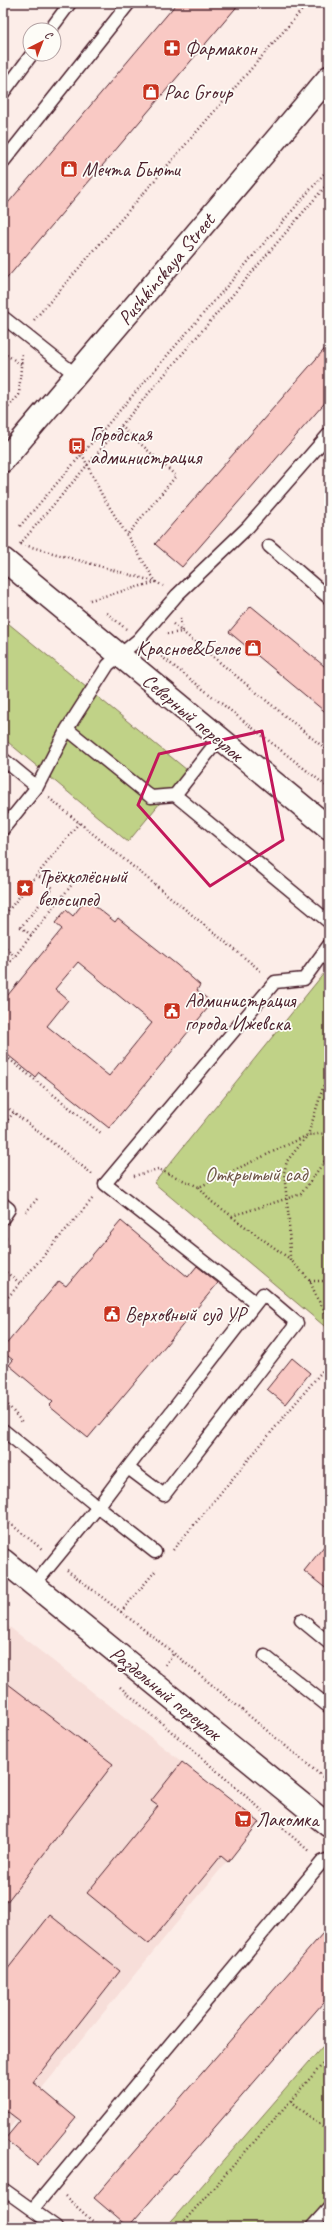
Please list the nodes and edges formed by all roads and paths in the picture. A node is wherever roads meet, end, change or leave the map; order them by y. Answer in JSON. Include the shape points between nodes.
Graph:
{"nodes":[{"id":1,"x":70,"y":3,"type":"edge"},
{"id":2,"x":129,"y":3,"type":"edge"},
{"id":3,"x":308,"y":3,"type":"edge"},
{"id":4,"x":56,"y":22,"type":"edge"},
{"id":5,"x":26,"y":62,"type":"edge"},
{"id":6,"x":329,"y":77,"type":"edge"},
{"id":7,"x":3,"y":93,"type":"edge"},
{"id":8,"x":3,"y":162,"type":"edge"},
{"id":9,"x":329,"y":168,"type":"edge"},
{"id":10,"x":329,"y":182,"type":"edge"},
{"id":11,"x":3,"y":317,"type":"edge"},
{"id":12,"x":23,"y":333,"type":"junction"},
{"id":13,"x":3,"y":353,"type":"edge"},
{"id":14,"x":22,"y":365,"type":"junction"},
{"id":15,"x":76,"y":375,"type":"junction"},
{"id":16,"x":3,"y":413,"type":"edge"},
{"id":17,"x":121,"y":426,"type":"junction"},
{"id":18,"x":329,"y":434,"type":"edge"},
{"id":19,"x":82,"y":454,"type":"junction"},
{"id":20,"x":3,"y":461,"type":"edge"},
{"id":21,"x":88,"y":465,"type":"junction"},
{"id":22,"x":20,"y":526,"type":"dead end"},
{"id":23,"x":127,"y":535,"type":"junction"},
{"id":24,"x":20,"y":544,"type":"junction"},
{"id":25,"x":269,"y":546,"type":"dead end"},
{"id":26,"x":32,"y":553,"type":"dead end"},
{"id":27,"x":3,"y":559,"type":"edge"},
{"id":28,"x":156,"y":582,"type":"junction"},
{"id":29,"x":84,"y":595,"type":"dead end"},
{"id":30,"x":177,"y":595,"type":"junction"},
{"id":31,"x":329,"y":598,"type":"edge"},
{"id":32,"x":90,"y":600,"type":"junction"},
{"id":33,"x":96,"y":604,"type":"dead end"},
{"id":34,"x":101,"y":609,"type":"dead end"},
{"id":35,"x":170,"y":622,"type":"dead end"},
{"id":36,"x":139,"y":639,"type":"junction"},
{"id":37,"x":119,"y":655,"type":"junction"},
{"id":38,"x":67,"y":729,"type":"junction"},
{"id":39,"x":219,"y":739,"type":"junction"},
{"id":40,"x":329,"y":752,"type":"edge"},
{"id":41,"x":3,"y":759,"type":"edge"},
{"id":42,"x":37,"y":787,"type":"junction"},
{"id":43,"x":329,"y":788,"type":"edge"},
{"id":44,"x":175,"y":795,"type":"junction"},
{"id":45,"x":80,"y":823,"type":"junction"},
{"id":46,"x":329,"y":828,"type":"edge"},
{"id":47,"x":3,"y":829,"type":"edge"},
{"id":48,"x":37,"y":875,"type":"junction"},
{"id":49,"x":78,"y":877,"type":"dead end"},
{"id":50,"x":3,"y":917,"type":"edge"},
{"id":51,"x":329,"y":922,"type":"edge"},
{"id":52,"x":31,"y":936,"type":"junction"},
{"id":53,"x":3,"y":945,"type":"edge"},
{"id":54,"x":329,"y":945,"type":"edge"},
{"id":55,"x":15,"y":956,"type":"junction"},
{"id":56,"x":3,"y":971,"type":"edge"},
{"id":57,"x":275,"y":982,"type":"junction"},
{"id":58,"x":3,"y":1054,"type":"edge"},
{"id":59,"x":329,"y":1062,"type":"edge"},
{"id":60,"x":328,"y":1069,"type":"edge"},
{"id":61,"x":3,"y":1104,"type":"edge"},
{"id":62,"x":14,"y":1112,"type":"junction"},
{"id":63,"x":3,"y":1126,"type":"edge"},
{"id":64,"x":329,"y":1133,"type":"edge"},
{"id":65,"x":102,"y":1134,"type":"dead end"},
{"id":66,"x":308,"y":1135,"type":"junction"},
{"id":67,"x":329,"y":1155,"type":"edge"},
{"id":68,"x":105,"y":1184,"type":"junction"},
{"id":69,"x":199,"y":1187,"type":"junction"},
{"id":70,"x":287,"y":1200,"type":"junction"},
{"id":71,"x":3,"y":1204,"type":"edge"},
{"id":72,"x":232,"y":1216,"type":"junction"},
{"id":73,"x":3,"y":1218,"type":"edge"},
{"id":74,"x":290,"y":1259,"type":"junction"},
{"id":75,"x":3,"y":1270,"type":"edge"},
{"id":76,"x":310,"y":1281,"type":"junction"},
{"id":77,"x":329,"y":1281,"type":"edge"},
{"id":78,"x":20,"y":1283,"type":"junction"},
{"id":79,"x":3,"y":1303,"type":"edge"},
{"id":80,"x":256,"y":1303,"type":"junction"},
{"id":81,"x":329,"y":1318,"type":"edge"},
{"id":82,"x":329,"y":1363,"type":"edge"},
{"id":83,"x":3,"y":1430,"type":"edge"},
{"id":84,"x":128,"y":1468,"type":"junction"},
{"id":85,"x":98,"y":1507,"type":"junction"},
{"id":86,"x":3,"y":1518,"type":"edge"},
{"id":87,"x":155,"y":1552,"type":"dead end"},
{"id":88,"x":169,"y":1554,"type":"dead end"},
{"id":89,"x":3,"y":1560,"type":"edge"},
{"id":90,"x":55,"y":1560,"type":"junction"},
{"id":91,"x":160,"y":1566,"type":"dead end"},
{"id":92,"x":34,"y":1585,"type":"junction"},
{"id":93,"x":121,"y":1612,"type":"junction"},
{"id":94,"x":301,"y":1620,"type":"dead end"},
{"id":95,"x":329,"y":1643,"type":"edge"},
{"id":96,"x":265,"y":1656,"type":"dead end"},
{"id":97,"x":116,"y":1683,"type":"dead end"},
{"id":98,"x":329,"y":1707,"type":"edge"},
{"id":99,"x":329,"y":1782,"type":"edge"},
{"id":100,"x":329,"y":1826,"type":"edge"},
{"id":101,"x":325,"y":1860,"type":"edge"},
{"id":102,"x":329,"y":2057,"type":"edge"},
{"id":103,"x":290,"y":2101,"type":"junction"},
{"id":104,"x":329,"y":2132,"type":"edge"},
{"id":105,"x":54,"y":2186,"type":"junction"},
{"id":106,"x":3,"y":2189,"type":"edge"},
{"id":107,"x":329,"y":2208,"type":"edge"},
{"id":108,"x":32,"y":2210,"type":"junction"},
{"id":109,"x":56,"y":2227,"type":"edge"},
{"id":110,"x":99,"y":2227,"type":"edge"},
{"id":111,"x":179,"y":2227,"type":"edge"},
{"id":112,"x":312,"y":2227,"type":"edge"}],
"edges":[{"from":1,"to":4,"type":"lane"},
{"from":2,"to":8,"type":"lane"},
{"from":3,"to":12,"type":"path"},
{"from":5,"to":7,"type":"lane"},
{"from":6,"to":15,"type":"street","name":"Pushkinskaya Street"},
{"from":9,"to":19,"type":"path"},
{"from":10,"to":17,"type":"path"},
{"from":11,"to":12,"type":"lane"},
{"from":12,"to":14,"type":"path"},
{"from":12,"to":15,"type":"lane"},
{"from":13,"to":14,"type":"path"},
{"from":14,"to":16,"type":"path","via":[[19,395]]},
{"from":15,"to":20,"type":"street","name":"Pushkinskaya Street"},
{"from":17,"to":21,"type":"path"},
{"from":17,"to":23,"type":"path","via":[[176,476]]},
{"from":18,"to":30,"type":"lane","via":[[248,527]]},
{"from":19,"to":21,"type":"path"},
{"from":19,"to":22,"type":"path"},
{"from":21,"to":23,"type":"path","via":[[102,495]]},
{"from":21,"to":24,"type":"path"},
{"from":23,"to":28,"type":"path"},
{"from":24,"to":26,"type":"path"},
{"from":24,"to":28,"type":"path"},
{"from":25,"to":31,"type":"lane"},
{"from":27,"to":37,"type":"street","name":"Северный переулок"},
{"from":28,"to":30,"type":"path"},
{"from":28,"to":32,"type":"path"},
{"from":29,"to":32,"type":"path"},
{"from":30,"to":36,"type":"lane"},
{"from":32,"to":33,"type":"path"},
{"from":34,"to":36,"type":"path"},
{"from":35,"to":40,"type":"path"},
{"from":36,"to":37,"type":"lane"},
{"from":36,"to":43,"type":"path"},
{"from":37,"to":38,"type":"lane","via":[[108,665]]},
{"from":37,"to":39,"type":"street","name":"Северный переулок"},
{"from":38,"to":42,"type":"lane"},
{"from":38,"to":44,"type":"lane","via":[[151,797]]},
{"from":39,"to":44,"type":"lane"},
{"from":39,"to":46,"type":"street","name":"Северный переулок"},
{"from":41,"to":42,"type":"lane"},
{"from":42,"to":45,"type":"path"},
{"from":42,"to":47,"type":"lane"},
{"from":44,"to":51,"type":"lane"},
{"from":45,"to":48,"type":"path"},
{"from":45,"to":57,"type":"path"},
{"from":48,"to":50,"type":"path"},
{"from":48,"to":52,"type":"path","via":[[53,888],[21,927]]},
{"from":49,"to":52,"type":"path"},
{"from":52,"to":55,"type":"path"},
{"from":53,"to":55,"type":"path"},
{"from":54,"to":57,"type":"lane","via":[[304,979]]},
{"from":55,"to":56,"type":"path"},
{"from":57,"to":68,"type":"lane"},
{"from":58,"to":65,"type":"path"},
{"from":59,"to":60,"type":"path"},
{"from":60,"to":66,"type":"path"},
{"from":61,"to":62,"type":"path"},
{"from":62,"to":63,"type":"path"},
{"from":62,"to":68,"type":"path"},
{"from":64,"to":66,"type":"path"},
{"from":66,"to":69,"type":"path"},
{"from":66,"to":70,"type":"path","via":[[287,1161],[284,1173]]},
{"from":67,"to":70,"type":"path","via":[[301,1194]]},
{"from":68,"to":69,"type":"path","via":[[158,1169]]},
{"from":68,"to":78,"type":"path"},
{"from":68,"to":80,"type":"lane"},
{"from":69,"to":72,"type":"path","via":[[212,1202]]},
{"from":70,"to":72,"type":"path"},
{"from":70,"to":74,"type":"path"},
{"from":71,"to":73,"type":"lane","via":[[10,1209]]},
{"from":72,"to":74,"type":"path"},
{"from":74,"to":76,"type":"path"},
{"from":75,"to":78,"type":"path"},
{"from":76,"to":77,"type":"path"},
{"from":76,"to":81,"type":"path"},
{"from":78,"to":79,"type":"path"},
{"from":80,"to":84,"type":"lane"},
{"from":80,"to":84,"type":"lane","via":[[263,1294],[297,1323],[164,1495]]},
{"from":82,"to":88,"type":"path"},
{"from":83,"to":85,"type":"lane"},
{"from":84,"to":85,"type":"lane"},
{"from":85,"to":87,"type":"lane"},
{"from":85,"to":90,"type":"lane"},
{"from":86,"to":90,"type":"path"},
{"from":89,"to":92,"type":"street","name":"Раздельный переулок"},
{"from":90,"to":92,"type":"lane"},
{"from":90,"to":93,"type":"path"},
{"from":91,"to":93,"type":"path"},
{"from":92,"to":100,"type":"street","name":"Раздельный переулок"},
{"from":93,"to":99,"type":"path"},
{"from":94,"to":95,"type":"lane"},
{"from":96,"to":98,"type":"lane"},
{"from":97,"to":101,"type":"path"},
{"from":101,"to":105,"type":"lane"},
{"from":102,"to":103,"type":"path"},
{"from":103,"to":104,"type":"path"},
{"from":103,"to":111,"type":"path"},
{"from":105,"to":108,"type":"lane"},
{"from":105,"to":110,"type":"path"},
{"from":106,"to":108,"type":"lane"},
{"from":107,"to":112,"type":"lane"},
{"from":108,"to":109,"type":"lane"}]}
